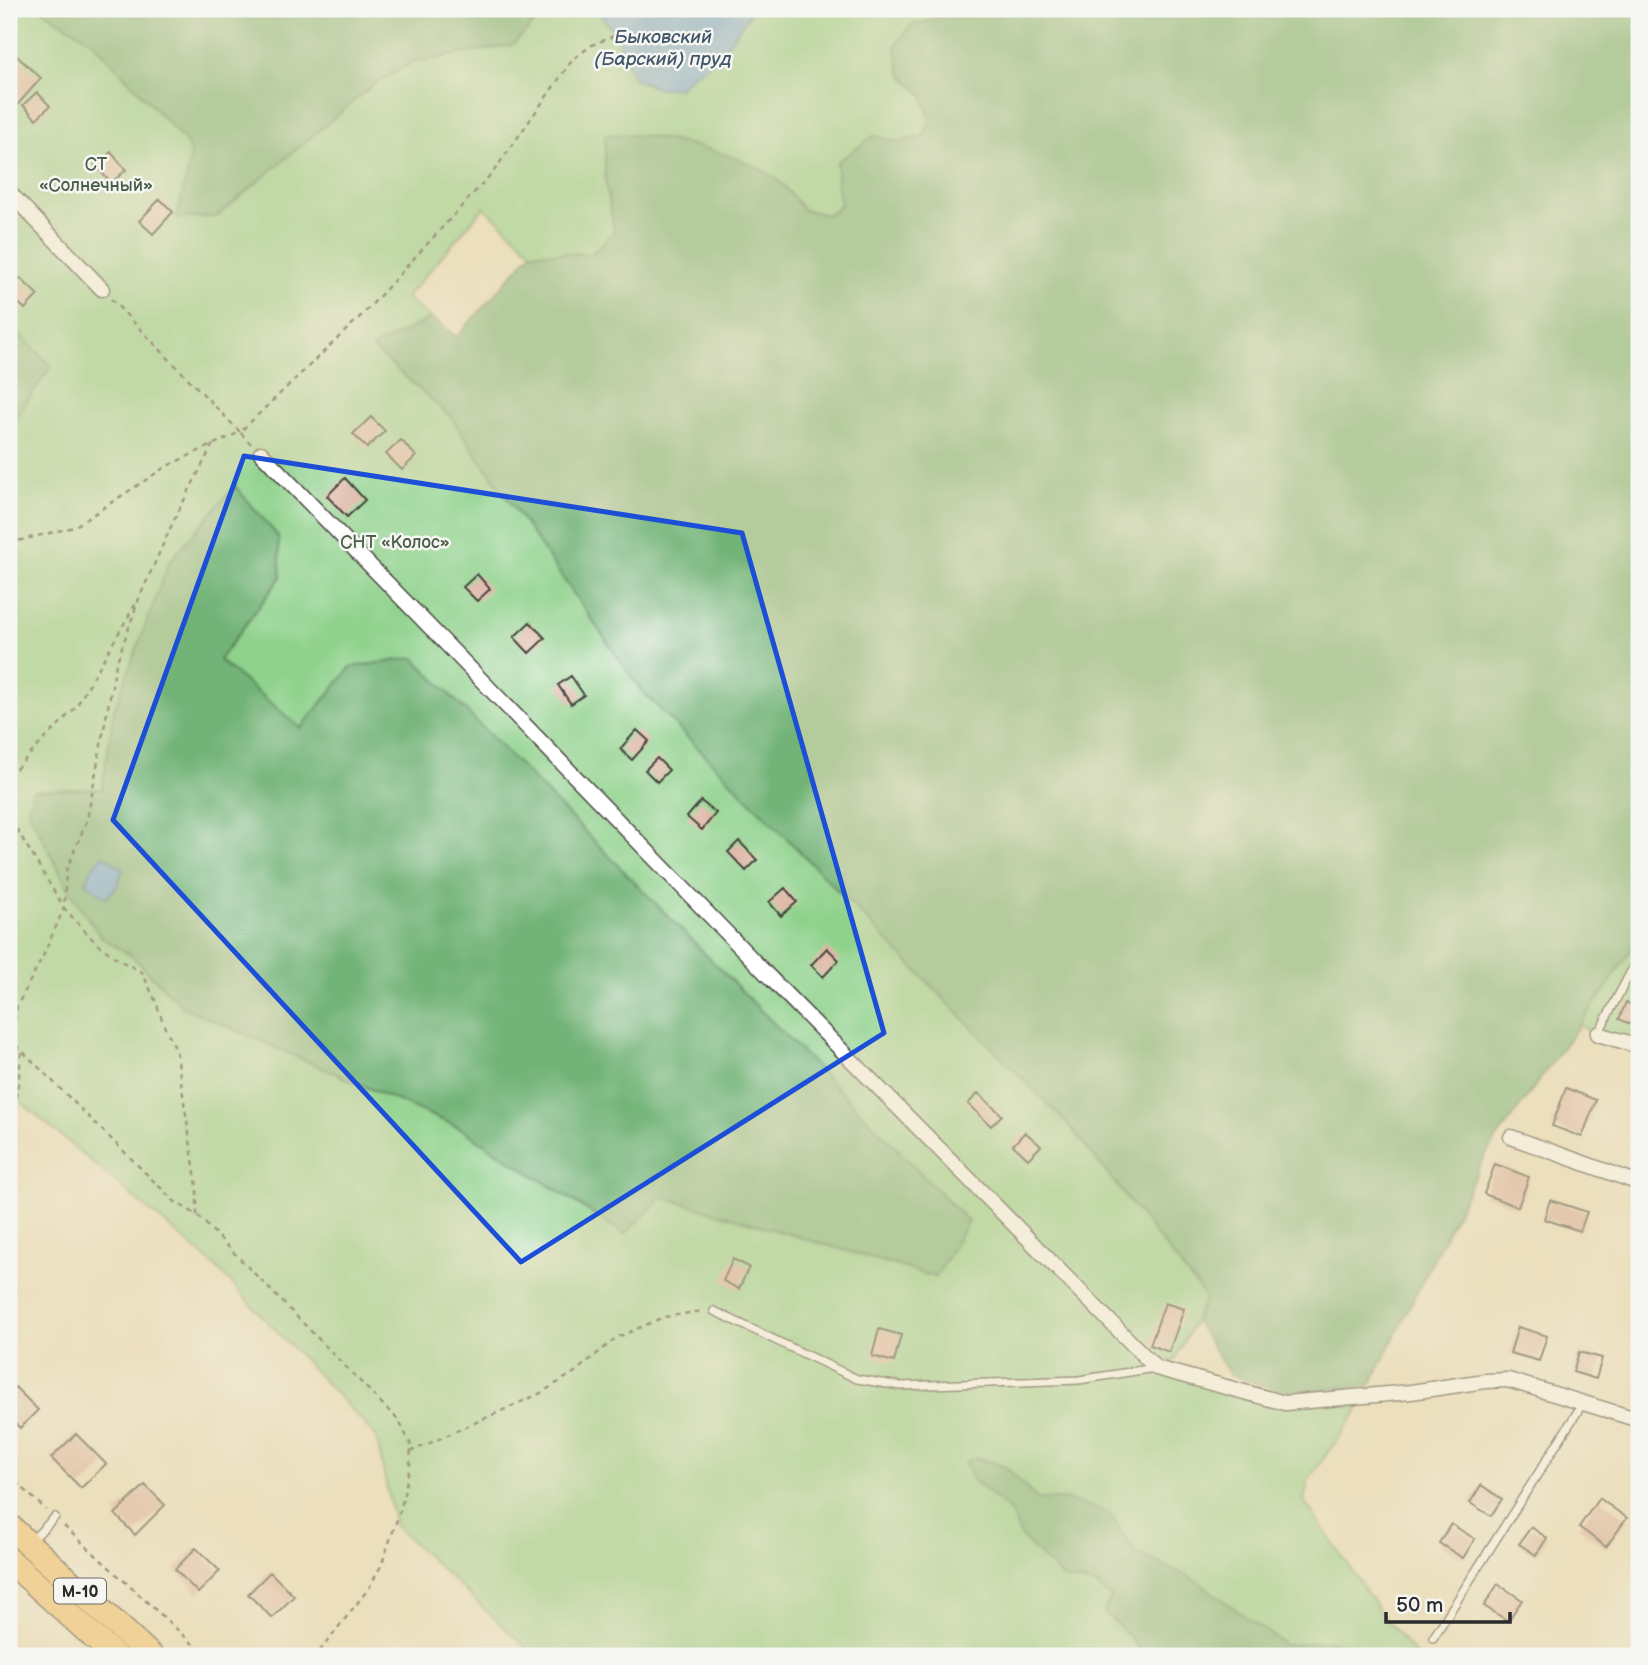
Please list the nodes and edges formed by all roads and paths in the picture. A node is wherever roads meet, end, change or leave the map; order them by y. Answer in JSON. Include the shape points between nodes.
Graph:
{"nodes":[{"id":1,"x":616,"y":35,"type":"dead end"},
{"id":2,"x":9,"y":192,"type":"edge"},
{"id":3,"x":102,"y":289,"type":"joint"},
{"id":4,"x":240,"y":432,"type":"junction"},
{"id":5,"x":213,"y":444,"type":"junction"},
{"id":6,"x":257,"y":450,"type":"joint"},
{"id":7,"x":9,"y":543,"type":"edge"},
{"id":8,"x":140,"y":596,"type":"junction"},
{"id":9,"x":64,"y":908,"type":"junction"},
{"id":10,"x":1639,"y":956,"type":"edge"},
{"id":11,"x":1598,"y":1034,"type":"joint"},
{"id":12,"x":10,"y":1039,"type":"edge"},
{"id":13,"x":1639,"y":1046,"type":"edge"},
{"id":14,"x":22,"y":1049,"type":"junction"},
{"id":15,"x":9,"y":1116,"type":"edge"},
{"id":16,"x":1511,"y":1137,"type":"dead end"},
{"id":17,"x":1639,"y":1183,"type":"edge"},
{"id":18,"x":197,"y":1215,"type":"junction"},
{"id":19,"x":714,"y":1311,"type":"joint"},
{"id":20,"x":1156,"y":1368,"type":"junction"},
{"id":21,"x":1583,"y":1403,"type":"junction"},
{"id":22,"x":1639,"y":1420,"type":"edge"},
{"id":23,"x":410,"y":1452,"type":"junction"},
{"id":24,"x":9,"y":1475,"type":"edge"},
{"id":25,"x":55,"y":1517,"type":"junction"},
{"id":26,"x":9,"y":1526,"type":"edge"},
{"id":27,"x":28,"y":1544,"type":"junction"},
{"id":28,"x":9,"y":1560,"type":"edge"},
{"id":29,"x":1433,"y":1638,"type":"dead end"},
{"id":30,"x":115,"y":1656,"type":"edge"},
{"id":31,"x":151,"y":1656,"type":"edge"},
{"id":32,"x":206,"y":1656,"type":"edge"},
{"id":33,"x":316,"y":1656,"type":"edge"}],
"edges":[{"from":1,"to":4,"type":"path","via":[[573,59],[494,171],[365,312]]},
{"from":2,"to":3,"type":"street"},
{"from":3,"to":4,"type":"path"},
{"from":4,"to":5,"type":"path"},
{"from":4,"to":6,"type":"path"},
{"from":5,"to":7,"type":"path","via":[[167,466],[74,527]]},
{"from":5,"to":8,"type":"path"},
{"from":6,"to":20,"type":"street"},
{"from":8,"to":9,"type":"path","via":[[116,664],[87,820],[66,871]]},
{"from":8,"to":9,"type":"path","via":[[76,707],[9,776],[9,816]]},
{"from":9,"to":12,"type":"path","via":[[17,1006]]},
{"from":9,"to":18,"type":"path","via":[[96,943],[142,972],[156,1002],[176,1049],[197,1186]]},
{"from":10,"to":11,"type":"lane"},
{"from":11,"to":13,"type":"street"},
{"from":12,"to":14,"type":"path"},
{"from":14,"to":15,"type":"path","via":[[15,1109]]},
{"from":14,"to":18,"type":"path","via":[[174,1201]]},
{"from":16,"to":17,"type":"street"},
{"from":18,"to":23,"type":"path","via":[[400,1421]]},
{"from":19,"to":20,"type":"lane","via":[[857,1379],[900,1387],[1079,1380]]},
{"from":19,"to":23,"type":"path","via":[[664,1317],[616,1338],[575,1372],[541,1392]]},
{"from":20,"to":21,"type":"street","via":[[1285,1403],[1485,1381],[1508,1381]]},
{"from":21,"to":22,"type":"street"},
{"from":21,"to":29,"type":"lane"},
{"from":23,"to":33,"type":"path","via":[[401,1508],[381,1566]]},
{"from":24,"to":25,"type":"path"},
{"from":25,"to":27,"type":"lane"},
{"from":25,"to":32,"type":"path"},
{"from":26,"to":27,"type":"highway","number":"М-10"},
{"from":27,"to":31,"type":"highway","number":"М-10"},
{"from":28,"to":30,"type":"highway","number":"М-10"}]}
